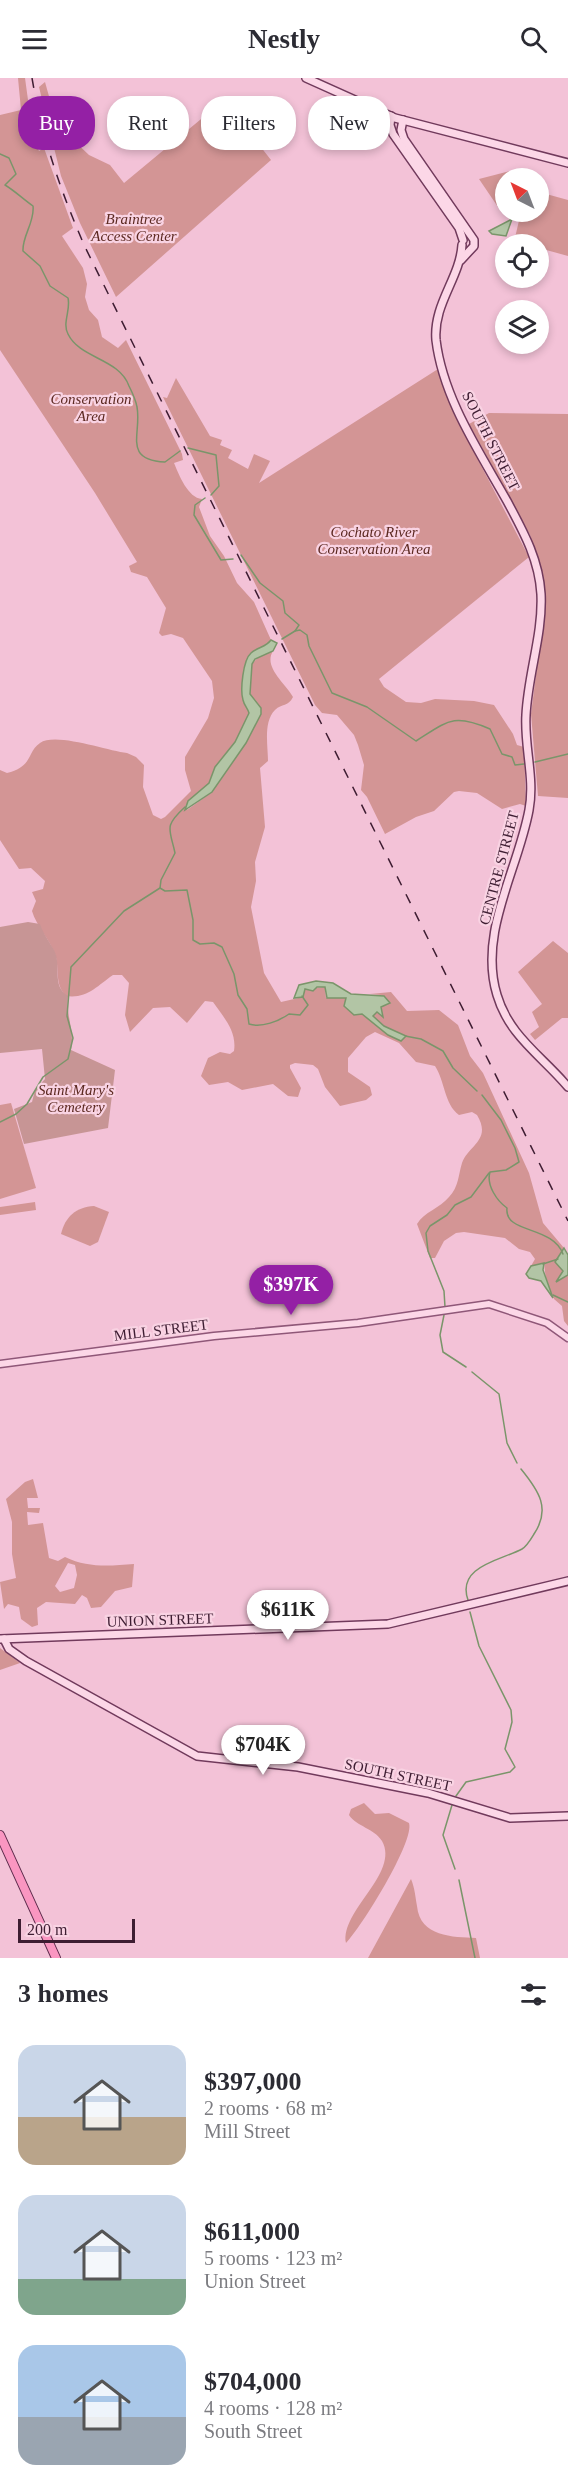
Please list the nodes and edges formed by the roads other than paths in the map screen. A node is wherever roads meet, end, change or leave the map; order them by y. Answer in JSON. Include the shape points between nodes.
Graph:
{"nodes":[{"id":1,"x":306,"y":78,"type":"edge"},
{"id":2,"x":391,"y":117,"type":"junction"},
{"id":3,"x":403,"y":120,"type":"junction"},
{"id":4,"x":568,"y":163,"type":"edge"},
{"id":5,"x":473,"y":239,"type":"junction"},
{"id":6,"x":463,"y":242,"type":"junction"},
{"id":7,"x":472,"y":248,"type":"junction"},
{"id":8,"x":459,"y":262,"type":"junction"},
{"id":9,"x":535,"y":560,"type":"joint"},
{"id":10,"x":568,"y":1087,"type":"edge"},
{"id":11,"x":568,"y":1338,"type":"edge"},
{"id":12,"x":0,"y":1364,"type":"edge"},
{"id":13,"x":568,"y":1581,"type":"edge"},
{"id":14,"x":2,"y":1639,"type":"edge"},
{"id":15,"x":568,"y":1816,"type":"edge"},
{"id":16,"x":0,"y":1835,"type":"edge"},
{"id":17,"x":56,"y":1958,"type":"edge"}],
"edges":[{"from":1,"to":2,"type":"main road"},
{"from":2,"to":3,"type":"main road"},
{"from":2,"to":6,"type":"main road","via":[[393,134],[459,228]]},
{"from":3,"to":4,"type":"main road"},
{"from":3,"to":5,"type":"main road","via":[[404,139]]},
{"from":5,"to":6,"type":"main road","via":[[468,236]]},
{"from":5,"to":7,"type":"main road"},
{"from":6,"to":7,"type":"main road","via":[[466,249]]},
{"from":6,"to":8,"type":"main road","name":"SOUTH STREET"},
{"from":7,"to":8,"type":"main road","name":"SOUTH STREET"},
{"from":8,"to":9,"type":"main road","name":"SOUTH STREET","via":[[436,321],[442,366],[458,411]]},
{"from":9,"to":10,"type":"main road","name":"CENTRE STREET","via":[[541,601],[525,718],[530,800],[494,934],[492,967],[497,995],[509,1024]]},
{"from":11,"to":12,"type":"street","name":"MILL STREET","via":[[547,1323],[489,1304]]},
{"from":13,"to":14,"type":"main road","name":"UNION STREET","via":[[388,1624]]},
{"from":14,"to":15,"type":"main road","name":"SOUTH STREET","via":[[11,1651],[32,1664],[197,1756],[298,1767],[428,1793],[510,1818]]},
{"from":16,"to":17,"type":"main road"}]}
